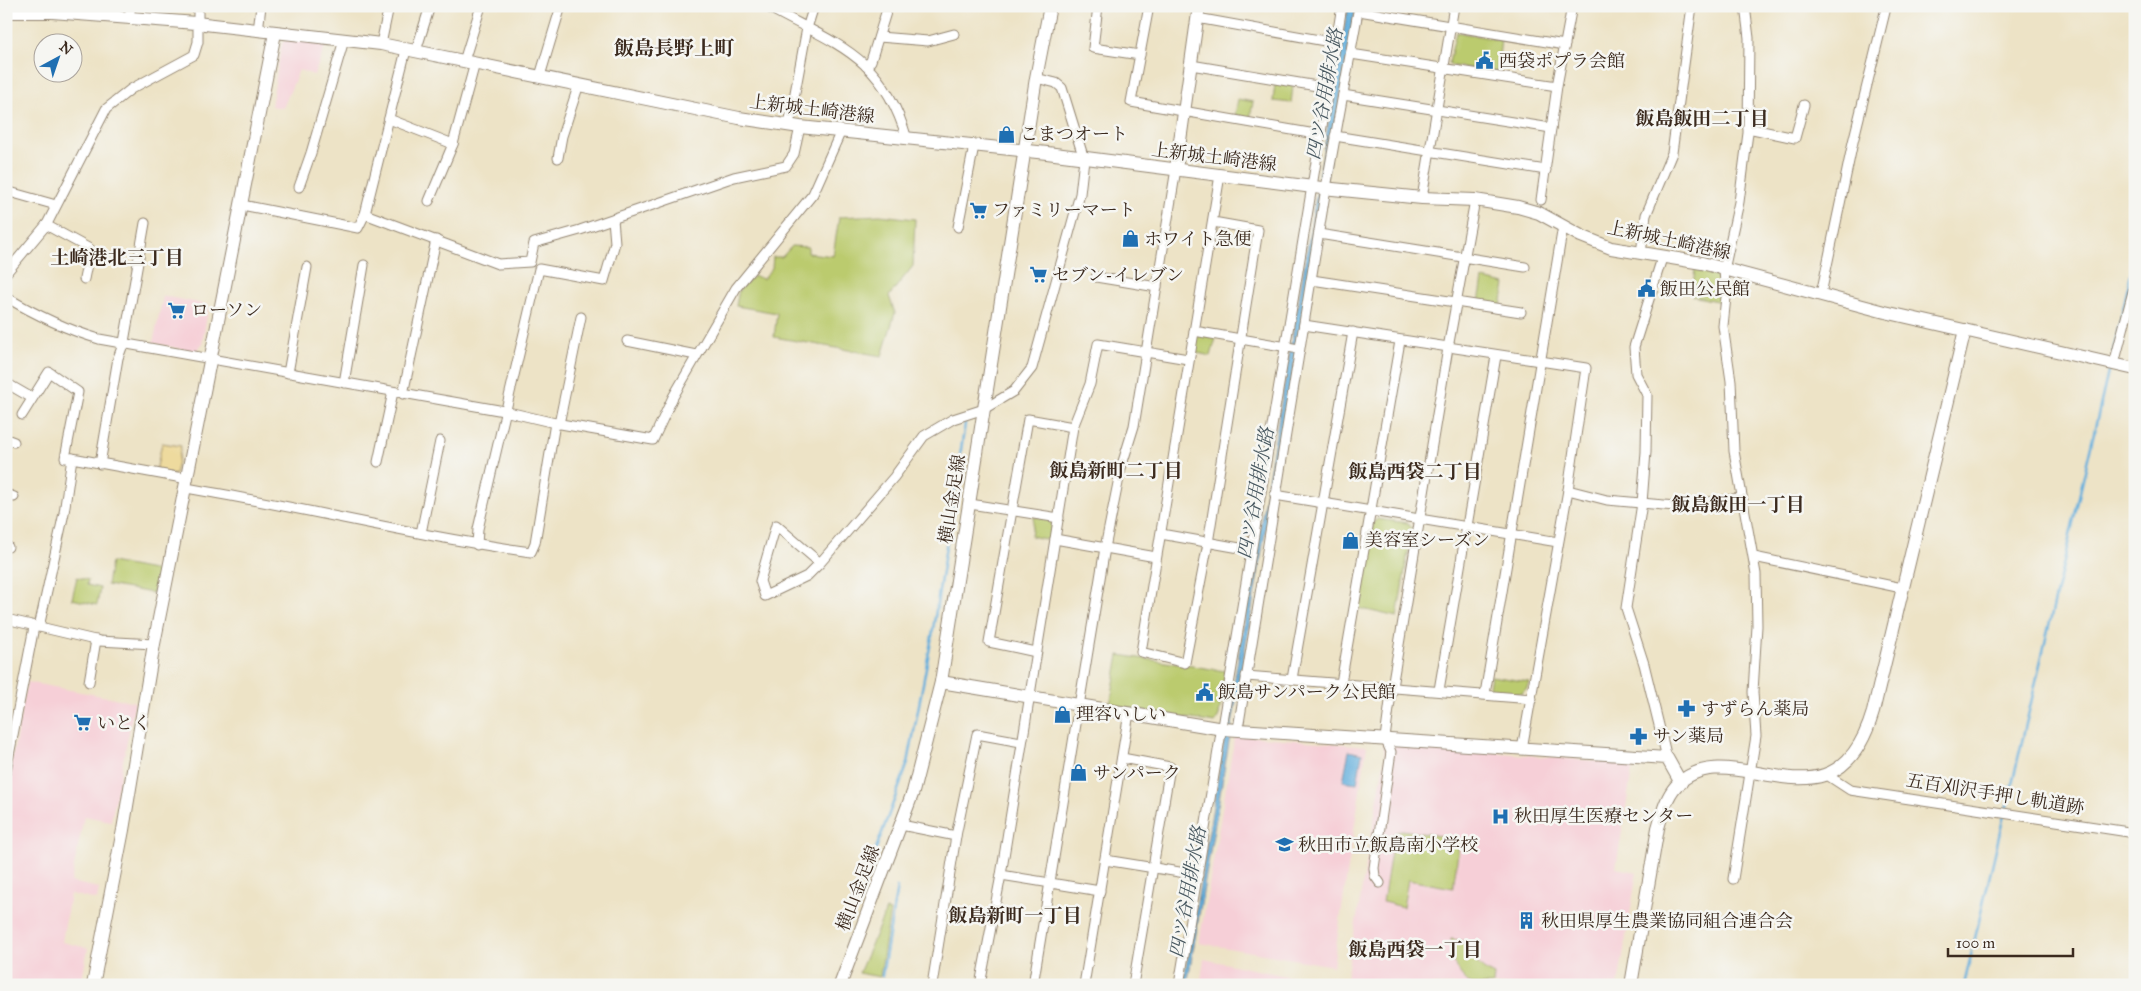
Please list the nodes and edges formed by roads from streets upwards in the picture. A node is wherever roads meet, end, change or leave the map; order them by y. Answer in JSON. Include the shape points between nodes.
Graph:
{"nodes":[{"id":1,"x":198,"y":6,"type":"edge"},
{"id":2,"x":262,"y":6,"type":"edge"},
{"id":3,"x":389,"y":6,"type":"edge"},
{"id":4,"x":430,"y":6,"type":"edge"},
{"id":5,"x":481,"y":6,"type":"edge"},
{"id":6,"x":561,"y":6,"type":"edge"},
{"id":7,"x":766,"y":6,"type":"edge"},
{"id":8,"x":814,"y":6,"type":"edge"},
{"id":9,"x":888,"y":6,"type":"edge"},
{"id":10,"x":1050,"y":6,"type":"edge"},
{"id":11,"x":1098,"y":6,"type":"edge"},
{"id":12,"x":1149,"y":6,"type":"edge"},
{"id":13,"x":1342,"y":6,"type":"edge"},
{"id":14,"x":1454,"y":6,"type":"edge"},
{"id":15,"x":1572,"y":6,"type":"edge"},
{"id":16,"x":1692,"y":6,"type":"edge"},
{"id":17,"x":1745,"y":6,"type":"edge"},
{"id":18,"x":52,"y":9,"type":"edge"},
{"id":19,"x":1359,"y":9,"type":"edge"},
{"id":20,"x":6,"y":12,"type":"edge"},
{"id":21,"x":130,"y":12,"type":"edge"},
{"id":22,"x":1198,"y":12,"type":"edge"},
{"id":23,"x":1885,"y":12,"type":"dead end"},
{"id":24,"x":196,"y":23,"type":"junction"},
{"id":25,"x":1451,"y":25,"type":"junction"},
{"id":26,"x":807,"y":28,"type":"junction"},
{"id":27,"x":258,"y":30,"type":"junction"},
{"id":28,"x":275,"y":33,"type":"junction"},
{"id":29,"x":954,"y":34,"type":"dead end"},
{"id":30,"x":879,"y":37,"type":"junction"},
{"id":31,"x":344,"y":40,"type":"junction"},
{"id":32,"x":1336,"y":43,"type":"junction"},
{"id":33,"x":381,"y":44,"type":"junction"},
{"id":34,"x":1565,"y":45,"type":"junction"},
{"id":35,"x":411,"y":51,"type":"junction"},
{"id":36,"x":1351,"y":54,"type":"junction"},
{"id":37,"x":1140,"y":55,"type":"junction"},
{"id":38,"x":470,"y":62,"type":"junction"},
{"id":39,"x":1191,"y":65,"type":"junction"},
{"id":40,"x":866,"y":66,"type":"junction"},
{"id":41,"x":1443,"y":70,"type":"junction"},
{"id":42,"x":540,"y":76,"type":"junction"},
{"id":43,"x":1036,"y":78,"type":"junction"},
{"id":44,"x":579,"y":84,"type":"junction"},
{"id":45,"x":1557,"y":86,"type":"junction"},
{"id":46,"x":1329,"y":88,"type":"junction"},
{"id":47,"x":1343,"y":95,"type":"junction"},
{"id":48,"x":1804,"y":105,"type":"dead end"},
{"id":49,"x":1437,"y":109,"type":"junction"},
{"id":50,"x":1185,"y":113,"type":"junction"},
{"id":51,"x":389,"y":119,"type":"junction"},
{"id":52,"x":794,"y":126,"type":"junction"},
{"id":53,"x":1551,"y":128,"type":"junction"},
{"id":54,"x":1748,"y":128,"type":"junction"},
{"id":55,"x":841,"y":131,"type":"junction"},
{"id":56,"x":1321,"y":135,"type":"junction"},
{"id":57,"x":1335,"y":136,"type":"junction"},
{"id":58,"x":907,"y":139,"type":"junction"},
{"id":59,"x":452,"y":144,"type":"junction"},
{"id":60,"x":974,"y":146,"type":"junction"},
{"id":61,"x":1430,"y":150,"type":"junction"},
{"id":62,"x":1026,"y":152,"type":"junction"},
{"id":63,"x":558,"y":158,"type":"dead end"},
{"id":64,"x":1084,"y":159,"type":"junction"},
{"id":65,"x":1176,"y":169,"type":"junction"},
{"id":66,"x":1546,"y":170,"type":"junction"},
{"id":67,"x":1220,"y":175,"type":"junction"},
{"id":68,"x":298,"y":187,"type":"dead end"},
{"id":69,"x":1320,"y":187,"type":"junction"},
{"id":70,"x":6,"y":191,"type":"edge"},
{"id":71,"x":1422,"y":198,"type":"junction"},
{"id":72,"x":1475,"y":200,"type":"junction"},
{"id":73,"x":1541,"y":200,"type":"dead end"},
{"id":74,"x":429,"y":201,"type":"dead end"},
{"id":75,"x":56,"y":205,"type":"junction"},
{"id":76,"x":242,"y":205,"type":"junction"},
{"id":77,"x":364,"y":214,"type":"junction"},
{"id":78,"x":613,"y":219,"type":"junction"},
{"id":79,"x":1213,"y":222,"type":"junction"},
{"id":80,"x":145,"y":223,"type":"dead end"},
{"id":81,"x":46,"y":225,"type":"junction"},
{"id":82,"x":1563,"y":226,"type":"junction"},
{"id":83,"x":958,"y":227,"type":"dead end"},
{"id":84,"x":1319,"y":234,"type":"junction"},
{"id":85,"x":436,"y":240,"type":"junction"},
{"id":86,"x":1641,"y":253,"type":"junction"},
{"id":87,"x":1464,"y":256,"type":"junction"},
{"id":88,"x":1662,"y":258,"type":"junction"},
{"id":89,"x":364,"y":265,"type":"dead end"},
{"id":90,"x":307,"y":267,"type":"dead end"},
{"id":91,"x":1525,"y":267,"type":"dead end"},
{"id":92,"x":1724,"y":270,"type":"junction"},
{"id":93,"x":6,"y":273,"type":"edge"},
{"id":94,"x":1096,"y":277,"type":"dead end"},
{"id":95,"x":84,"y":279,"type":"dead end"},
{"id":96,"x":1312,"y":280,"type":"junction"},
{"id":97,"x":2135,"y":284,"type":"edge"},
{"id":98,"x":1157,"y":287,"type":"junction"},
{"id":99,"x":1821,"y":294,"type":"junction"},
{"id":100,"x":6,"y":297,"type":"edge"},
{"id":101,"x":1456,"y":301,"type":"junction"},
{"id":102,"x":1521,"y":312,"type":"dead end"},
{"id":103,"x":580,"y":317,"type":"dead end"},
{"id":104,"x":1304,"y":325,"type":"junction"},
{"id":105,"x":1965,"y":330,"type":"junction"},
{"id":106,"x":1194,"y":331,"type":"junction"},
{"id":107,"x":1353,"y":332,"type":"junction"},
{"id":108,"x":1241,"y":339,"type":"junction"},
{"id":109,"x":627,"y":341,"type":"dead end"},
{"id":110,"x":1400,"y":341,"type":"junction"},
{"id":111,"x":124,"y":342,"type":"junction"},
{"id":112,"x":1288,"y":347,"type":"junction"},
{"id":113,"x":1448,"y":348,"type":"junction"},
{"id":114,"x":1299,"y":349,"type":"junction"},
{"id":115,"x":1146,"y":351,"type":"junction"},
{"id":116,"x":696,"y":355,"type":"junction"},
{"id":117,"x":1496,"y":356,"type":"junction"},
{"id":118,"x":209,"y":358,"type":"junction"},
{"id":119,"x":1188,"y":359,"type":"junction"},
{"id":120,"x":1540,"y":363,"type":"junction"},
{"id":121,"x":2111,"y":364,"type":"junction"},
{"id":122,"x":2135,"y":369,"type":"edge"},
{"id":123,"x":288,"y":373,"type":"junction"},
{"id":124,"x":6,"y":383,"type":"edge"},
{"id":125,"x":344,"y":383,"type":"junction"},
{"id":126,"x":393,"y":392,"type":"junction"},
{"id":127,"x":403,"y":394,"type":"junction"},
{"id":128,"x":32,"y":398,"type":"junction"},
{"id":129,"x":984,"y":409,"type":"junction"},
{"id":130,"x":504,"y":411,"type":"junction"},
{"id":131,"x":22,"y":415,"type":"dead end"},
{"id":132,"x":557,"y":424,"type":"junction"},
{"id":133,"x":1073,"y":427,"type":"junction"},
{"id":134,"x":440,"y":441,"type":"dead end"},
{"id":135,"x":72,"y":458,"type":"junction"},
{"id":136,"x":378,"y":462,"type":"dead end"},
{"id":137,"x":100,"y":464,"type":"junction"},
{"id":138,"x":187,"y":484,"type":"junction"},
{"id":139,"x":1568,"y":490,"type":"junction"},
{"id":140,"x":1275,"y":495,"type":"junction"},
{"id":141,"x":1742,"y":498,"type":"junction"},
{"id":142,"x":1324,"y":502,"type":"junction"},
{"id":143,"x":1642,"y":503,"type":"junction"},
{"id":144,"x":970,"y":504,"type":"junction"},
{"id":145,"x":1012,"y":510,"type":"junction"},
{"id":146,"x":1370,"y":510,"type":"junction"},
{"id":147,"x":1058,"y":518,"type":"junction"},
{"id":148,"x":1420,"y":519,"type":"junction"},
{"id":149,"x":1467,"y":527,"type":"junction"},
{"id":150,"x":420,"y":533,"type":"junction"},
{"id":151,"x":1161,"y":534,"type":"junction"},
{"id":152,"x":1512,"y":535,"type":"junction"},
{"id":153,"x":1055,"y":539,"type":"junction"},
{"id":154,"x":1558,"y":542,"type":"junction"},
{"id":155,"x":1208,"y":543,"type":"junction"},
{"id":156,"x":477,"y":545,"type":"junction"},
{"id":157,"x":1105,"y":548,"type":"junction"},
{"id":158,"x":1251,"y":550,"type":"junction"},
{"id":159,"x":1156,"y":557,"type":"junction"},
{"id":160,"x":1754,"y":557,"type":"junction"},
{"id":161,"x":820,"y":563,"type":"junction"},
{"id":162,"x":1902,"y":588,"type":"junction"},
{"id":163,"x":6,"y":619,"type":"edge"},
{"id":164,"x":37,"y":627,"type":"junction"},
{"id":165,"x":96,"y":640,"type":"junction"},
{"id":166,"x":154,"y":644,"type":"junction"},
{"id":167,"x":1036,"y":652,"type":"junction"},
{"id":168,"x":1246,"y":676,"type":"junction"},
{"id":169,"x":1292,"y":679,"type":"junction"},
{"id":170,"x":89,"y":682,"type":"dead end"},
{"id":171,"x":941,"y":682,"type":"junction"},
{"id":172,"x":1341,"y":683,"type":"junction"},
{"id":173,"x":1392,"y":687,"type":"junction"},
{"id":174,"x":1439,"y":690,"type":"junction"},
{"id":175,"x":1485,"y":694,"type":"junction"},
{"id":176,"x":1028,"y":696,"type":"junction"},
{"id":177,"x":1532,"y":699,"type":"junction"},
{"id":178,"x":1080,"y":705,"type":"junction"},
{"id":179,"x":1129,"y":713,"type":"junction"},
{"id":180,"x":1230,"y":729,"type":"junction"},
{"id":181,"x":1385,"y":738,"type":"junction"},
{"id":182,"x":1021,"y":742,"type":"junction"},
{"id":183,"x":1522,"y":749,"type":"junction"},
{"id":184,"x":1122,"y":758,"type":"junction"},
{"id":185,"x":1667,"y":758,"type":"junction"},
{"id":186,"x":6,"y":768,"type":"edge"},
{"id":187,"x":1751,"y":772,"type":"junction"},
{"id":188,"x":1827,"y":774,"type":"junction"},
{"id":189,"x":1681,"y":783,"type":"junction"},
{"id":190,"x":901,"y":825,"type":"junction"},
{"id":191,"x":2135,"y":833,"type":"edge"},
{"id":192,"x":956,"y":836,"type":"junction"},
{"id":193,"x":1105,"y":860,"type":"junction"},
{"id":194,"x":1152,"y":868,"type":"junction"},
{"id":195,"x":1001,"y":875,"type":"junction"},
{"id":196,"x":1198,"y":875,"type":"junction"},
{"id":197,"x":1733,"y":879,"type":"dead end"},
{"id":198,"x":1050,"y":882,"type":"junction"},
{"id":199,"x":1380,"y":884,"type":"dead end"},
{"id":200,"x":1100,"y":891,"type":"junction"},
{"id":201,"x":93,"y":985,"type":"edge"},
{"id":202,"x":840,"y":985,"type":"edge"},
{"id":203,"x":932,"y":985,"type":"edge"},
{"id":204,"x":980,"y":985,"type":"edge"},
{"id":205,"x":1033,"y":985,"type":"edge"},
{"id":206,"x":1084,"y":985,"type":"edge"},
{"id":207,"x":1133,"y":985,"type":"edge"},
{"id":208,"x":1179,"y":985,"type":"edge"},
{"id":209,"x":1631,"y":985,"type":"edge"}],
"edges":[{"from":1,"to":24,"type":"street"},
{"from":2,"to":27,"type":"street"},
{"from":3,"to":33,"type":"street"},
{"from":4,"to":35,"type":"street"},
{"from":5,"to":38,"type":"street"},
{"from":6,"to":42,"type":"street"},
{"from":7,"to":26,"type":"street"},
{"from":8,"to":26,"type":"street"},
{"from":9,"to":30,"type":"street"},
{"from":10,"to":43,"type":"street","name":"横山金足線"},
{"from":11,"to":37,"type":"street","via":[[1093,48]]},
{"from":12,"to":37,"type":"street"},
{"from":13,"to":32,"type":"street"},
{"from":14,"to":25,"type":"street"},
{"from":15,"to":34,"type":"street"},
{"from":16,"to":86,"type":"street","via":[[1672,153],[1646,215]]},
{"from":17,"to":54,"type":"street","via":[[1749,38]]},
{"from":18,"to":20,"type":"street","name":"上新城土崎港線"},
{"from":18,"to":21,"type":"street","name":"上新城土崎港線"},
{"from":19,"to":25,"type":"street"},
{"from":19,"to":36,"type":"street"},
{"from":21,"to":24,"type":"street","name":"上新城土崎港線"},
{"from":22,"to":32,"type":"street"},
{"from":22,"to":39,"type":"street"},
{"from":23,"to":99,"type":"street"},
{"from":24,"to":27,"type":"street","name":"上新城土崎港線"},
{"from":24,"to":75,"type":"street","via":[[198,42],[194,55],[131,89],[106,110]]},
{"from":25,"to":34,"type":"street"},
{"from":25,"to":41,"type":"street"},
{"from":26,"to":40,"type":"street","via":[[842,45]]},
{"from":26,"to":52,"type":"street"},
{"from":27,"to":28,"type":"street","name":"上新城土崎港線"},
{"from":28,"to":31,"type":"street","name":"上新城土崎港線"},
{"from":28,"to":76,"type":"street"},
{"from":29,"to":30,"type":"street","via":[[928,41]]},
{"from":30,"to":40,"type":"street","via":[[871,61]]},
{"from":31,"to":33,"type":"street","name":"上新城土崎港線"},
{"from":31,"to":68,"type":"street"},
{"from":32,"to":46,"type":"street"},
{"from":33,"to":35,"type":"street","name":"上新城土崎港線"},
{"from":34,"to":45,"type":"street"},
{"from":35,"to":38,"type":"street","name":"上新城土崎港線"},
{"from":35,"to":51,"type":"street"},
{"from":36,"to":41,"type":"street"},
{"from":36,"to":47,"type":"street"},
{"from":37,"to":50,"type":"street","via":[[1132,102]]},
{"from":38,"to":42,"type":"street","name":"上新城土崎港線"},
{"from":38,"to":59,"type":"street"},
{"from":39,"to":46,"type":"street"},
{"from":39,"to":50,"type":"street"},
{"from":40,"to":58,"type":"street","via":[[892,97]]},
{"from":41,"to":45,"type":"street"},
{"from":41,"to":49,"type":"street"},
{"from":42,"to":44,"type":"street","name":"上新城土崎港線"},
{"from":43,"to":62,"type":"street","name":"横山金足線"},
{"from":43,"to":64,"type":"street","via":[[1056,83],[1062,88]]},
{"from":44,"to":52,"type":"street","name":"上新城土崎港線","via":[[739,118]]},
{"from":44,"to":63,"type":"street"},
{"from":45,"to":53,"type":"street"},
{"from":46,"to":56,"type":"street"},
{"from":47,"to":49,"type":"street"},
{"from":47,"to":57,"type":"street"},
{"from":48,"to":54,"type":"street","via":[[1795,138]]},
{"from":49,"to":53,"type":"street"},
{"from":49,"to":61,"type":"street"},
{"from":50,"to":56,"type":"street"},
{"from":50,"to":65,"type":"street"},
{"from":51,"to":59,"type":"street"},
{"from":51,"to":77,"type":"street"},
{"from":52,"to":55,"type":"street","name":"上新城土崎港線"},
{"from":52,"to":78,"type":"street","via":[[794,154],[786,166],[734,177]]},
{"from":53,"to":66,"type":"street"},
{"from":54,"to":92,"type":"street","via":[[1739,202]]},
{"from":55,"to":58,"type":"street","name":"上新城土崎港線"},
{"from":55,"to":116,"type":"street","via":[[813,194],[736,288]]},
{"from":56,"to":69,"type":"street"},
{"from":57,"to":61,"type":"street"},
{"from":57,"to":69,"type":"street"},
{"from":58,"to":60,"type":"street","name":"上新城土崎港線"},
{"from":59,"to":74,"type":"street"},
{"from":60,"to":62,"type":"street","name":"上新城土崎港線"},
{"from":60,"to":83,"type":"street"},
{"from":61,"to":66,"type":"street"},
{"from":61,"to":71,"type":"street"},
{"from":62,"to":64,"type":"street","name":"上新城土崎港線"},
{"from":62,"to":129,"type":"street","name":"横山金足線"},
{"from":64,"to":65,"type":"street","name":"上新城土崎港線"},
{"from":64,"to":129,"type":"street","via":[[1080,194],[1032,368],[1014,391]]},
{"from":65,"to":67,"type":"street","name":"上新城土崎港線"},
{"from":65,"to":98,"type":"street"},
{"from":66,"to":73,"type":"street"},
{"from":67,"to":69,"type":"street","name":"上新城土崎港線"},
{"from":67,"to":79,"type":"street"},
{"from":69,"to":71,"type":"street","name":"上新城土崎港線"},
{"from":69,"to":84,"type":"street"},
{"from":69,"to":112,"type":"street"},
{"from":70,"to":75,"type":"street"},
{"from":71,"to":72,"type":"street","name":"上新城土崎港線"},
{"from":72,"to":82,"type":"street","name":"上新城土崎港線","via":[[1539,213]]},
{"from":72,"to":87,"type":"street"},
{"from":75,"to":81,"type":"street"},
{"from":76,"to":77,"type":"street","via":[[358,228]]},
{"from":76,"to":118,"type":"street"},
{"from":77,"to":85,"type":"street"},
{"from":78,"to":85,"type":"street","via":[[534,243],[530,262],[498,264]]},
{"from":78,"to":130,"type":"street","via":[[615,243],[604,281],[539,269]]},
{"from":79,"to":106,"type":"street"},
{"from":79,"to":108,"type":"street","via":[[1258,230]]},
{"from":80,"to":111,"type":"street"},
{"from":81,"to":93,"type":"street"},
{"from":81,"to":95,"type":"street","via":[[90,249]]},
{"from":82,"to":86,"type":"street","name":"上新城土崎港線","via":[[1611,248]]},
{"from":82,"to":120,"type":"street"},
{"from":84,"to":87,"type":"street"},
{"from":84,"to":96,"type":"street"},
{"from":85,"to":127,"type":"street"},
{"from":86,"to":88,"type":"street","name":"上新城土崎港線"},
{"from":87,"to":91,"type":"street"},
{"from":87,"to":101,"type":"street"},
{"from":88,"to":92,"type":"street","name":"上新城土崎港線","via":[[1702,263]]},
{"from":88,"to":143,"type":"street","via":[[1634,347],[1636,374],[1646,395]]},
{"from":89,"to":125,"type":"street"},
{"from":90,"to":123,"type":"street"},
{"from":92,"to":99,"type":"street","name":"上新城土崎港線"},
{"from":92,"to":141,"type":"street","via":[[1723,326],[1731,381],[1734,451]]},
{"from":94,"to":98,"type":"street"},
{"from":96,"to":101,"type":"street"},
{"from":96,"to":104,"type":"street"},
{"from":97,"to":121,"type":"street"},
{"from":98,"to":115,"type":"street"},
{"from":99,"to":105,"type":"street","name":"上新城土崎港線"},
{"from":100,"to":111,"type":"street","via":[[71,331]]},
{"from":101,"to":102,"type":"street"},
{"from":101,"to":113,"type":"street"},
{"from":103,"to":132,"type":"street"},
{"from":104,"to":107,"type":"street"},
{"from":104,"to":114,"type":"street"},
{"from":105,"to":121,"type":"street","name":"上新城土崎港線"},
{"from":105,"to":162,"type":"street"},
{"from":106,"to":108,"type":"street"},
{"from":106,"to":119,"type":"street"},
{"from":107,"to":110,"type":"street"},
{"from":107,"to":142,"type":"street"},
{"from":108,"to":112,"type":"street"},
{"from":108,"to":155,"type":"street"},
{"from":109,"to":116,"type":"street"},
{"from":110,"to":113,"type":"street"},
{"from":110,"to":146,"type":"street"},
{"from":111,"to":118,"type":"street"},
{"from":111,"to":137,"type":"street","via":[[118,358]]},
{"from":112,"to":114,"type":"street"},
{"from":112,"to":158,"type":"street"},
{"from":113,"to":117,"type":"street"},
{"from":113,"to":148,"type":"street"},
{"from":114,"to":140,"type":"street"},
{"from":115,"to":119,"type":"street"},
{"from":115,"to":133,"type":"street","via":[[1098,344],[1090,384]]},
{"from":115,"to":157,"type":"street","via":[[1134,426],[1121,468]]},
{"from":116,"to":132,"type":"street","via":[[653,440]]},
{"from":117,"to":120,"type":"street"},
{"from":117,"to":149,"type":"street"},
{"from":118,"to":123,"type":"street"},
{"from":118,"to":138,"type":"street"},
{"from":119,"to":151,"type":"street"},
{"from":120,"to":139,"type":"street","via":[[1586,368]]},
{"from":120,"to":152,"type":"street"},
{"from":121,"to":122,"type":"street","name":"上新城土崎港線"},
{"from":123,"to":125,"type":"street"},
{"from":124,"to":128,"type":"street"},
{"from":125,"to":126,"type":"street"},
{"from":126,"to":127,"type":"street"},
{"from":126,"to":136,"type":"street"},
{"from":127,"to":130,"type":"street"},
{"from":128,"to":131,"type":"street"},
{"from":128,"to":135,"type":"street","via":[[49,372],[78,392],[65,458]]},
{"from":129,"to":144,"type":"street","name":"横山金足線"},
{"from":129,"to":161,"type":"street","via":[[953,419],[924,436],[894,477]]},
{"from":130,"to":132,"type":"street"},
{"from":130,"to":156,"type":"street"},
{"from":132,"to":156,"type":"street","via":[[531,552]]},
{"from":133,"to":145,"type":"street","via":[[1028,419]]},
{"from":133,"to":147,"type":"street"},
{"from":134,"to":150,"type":"street"},
{"from":135,"to":137,"type":"street"},
{"from":135,"to":164,"type":"street","via":[[64,512]]},
{"from":137,"to":138,"type":"street"},
{"from":138,"to":150,"type":"street"},
{"from":138,"to":166,"type":"street"},
{"from":139,"to":143,"type":"street","via":[[1607,500]]},
{"from":139,"to":154,"type":"street"},
{"from":140,"to":142,"type":"street"},
{"from":140,"to":168,"type":"street"},
{"from":141,"to":143,"type":"street","via":[[1675,506]]},
{"from":141,"to":160,"type":"street"},
{"from":142,"to":146,"type":"street"},
{"from":142,"to":169,"type":"street"},
{"from":143,"to":185,"type":"street","via":[[1626,608],[1644,664]]},
{"from":144,"to":145,"type":"street"},
{"from":144,"to":171,"type":"street","name":"横山金足線"},
{"from":145,"to":147,"type":"street"},
{"from":145,"to":167,"type":"street","via":[[988,642]]},
{"from":146,"to":148,"type":"street"},
{"from":146,"to":172,"type":"street"},
{"from":147,"to":153,"type":"street"},
{"from":148,"to":149,"type":"street"},
{"from":148,"to":173,"type":"street"},
{"from":149,"to":152,"type":"street"},
{"from":149,"to":174,"type":"street"},
{"from":150,"to":156,"type":"street"},
{"from":151,"to":155,"type":"street"},
{"from":151,"to":159,"type":"street"},
{"from":152,"to":154,"type":"street"},
{"from":152,"to":175,"type":"street"},
{"from":153,"to":157,"type":"street"},
{"from":153,"to":167,"type":"street"},
{"from":154,"to":177,"type":"street"},
{"from":155,"to":158,"type":"street"},
{"from":155,"to":159,"type":"street","via":[[1185,663],[1141,652]]},
{"from":157,"to":159,"type":"street"},
{"from":157,"to":178,"type":"street"},
{"from":158,"to":180,"type":"street"},
{"from":160,"to":162,"type":"street"},
{"from":160,"to":187,"type":"street","via":[[1757,626],[1752,692],[1756,736]]},
{"from":161,"to":161,"type":"street","via":[[807,576],[765,596],[760,581],[776,526]]},
{"from":162,"to":188,"type":"street","via":[[1868,729],[1851,758]]},
{"from":163,"to":164,"type":"street"},
{"from":164,"to":165,"type":"street"},
{"from":164,"to":186,"type":"street"},
{"from":165,"to":166,"type":"street"},
{"from":165,"to":170,"type":"street"},
{"from":166,"to":201,"type":"street"},
{"from":167,"to":176,"type":"street"},
{"from":168,"to":169,"type":"street"},
{"from":168,"to":180,"type":"street"},
{"from":169,"to":172,"type":"street"},
{"from":171,"to":176,"type":"street"},
{"from":171,"to":190,"type":"street","name":"横山金足線","via":[[919,773]]},
{"from":172,"to":173,"type":"street"},
{"from":173,"to":174,"type":"street"},
{"from":173,"to":181,"type":"street"},
{"from":174,"to":175,"type":"street"},
{"from":175,"to":177,"type":"street"},
{"from":176,"to":178,"type":"street"},
{"from":176,"to":182,"type":"street"},
{"from":177,"to":183,"type":"street"},
{"from":178,"to":179,"type":"street"},
{"from":178,"to":198,"type":"street"},
{"from":179,"to":180,"type":"street"},
{"from":179,"to":184,"type":"street"},
{"from":180,"to":181,"type":"street"},
{"from":180,"to":196,"type":"street"},
{"from":181,"to":183,"type":"street"},
{"from":181,"to":199,"type":"street","via":[[1391,752],[1374,868],[1374,876]]},
{"from":182,"to":192,"type":"street","via":[[977,734]]},
{"from":182,"to":195,"type":"street"},
{"from":183,"to":185,"type":"street"},
{"from":184,"to":193,"type":"street"},
{"from":184,"to":194,"type":"street","via":[[1170,767]]},
{"from":185,"to":189,"type":"street"},
{"from":187,"to":188,"type":"street","via":[[1791,779]]},
{"from":187,"to":189,"type":"street","via":[[1713,769],[1694,774]]},
{"from":187,"to":197,"type":"street"},
{"from":188,"to":191,"type":"street","name":"五百刈沢手押し軌道跡","via":[[1850,790]]},
{"from":189,"to":209,"type":"street","via":[[1664,807],[1658,828]]},
{"from":190,"to":192,"type":"street"},
{"from":190,"to":202,"type":"street","name":"横山金足線"},
{"from":192,"to":203,"type":"street"},
{"from":193,"to":194,"type":"street"},
{"from":193,"to":200,"type":"street"},
{"from":194,"to":196,"type":"street"},
{"from":194,"to":207,"type":"street"},
{"from":195,"to":198,"type":"street"},
{"from":195,"to":204,"type":"street"},
{"from":196,"to":208,"type":"street"},
{"from":198,"to":200,"type":"street"},
{"from":198,"to":205,"type":"street"},
{"from":200,"to":206,"type":"street"}]}
